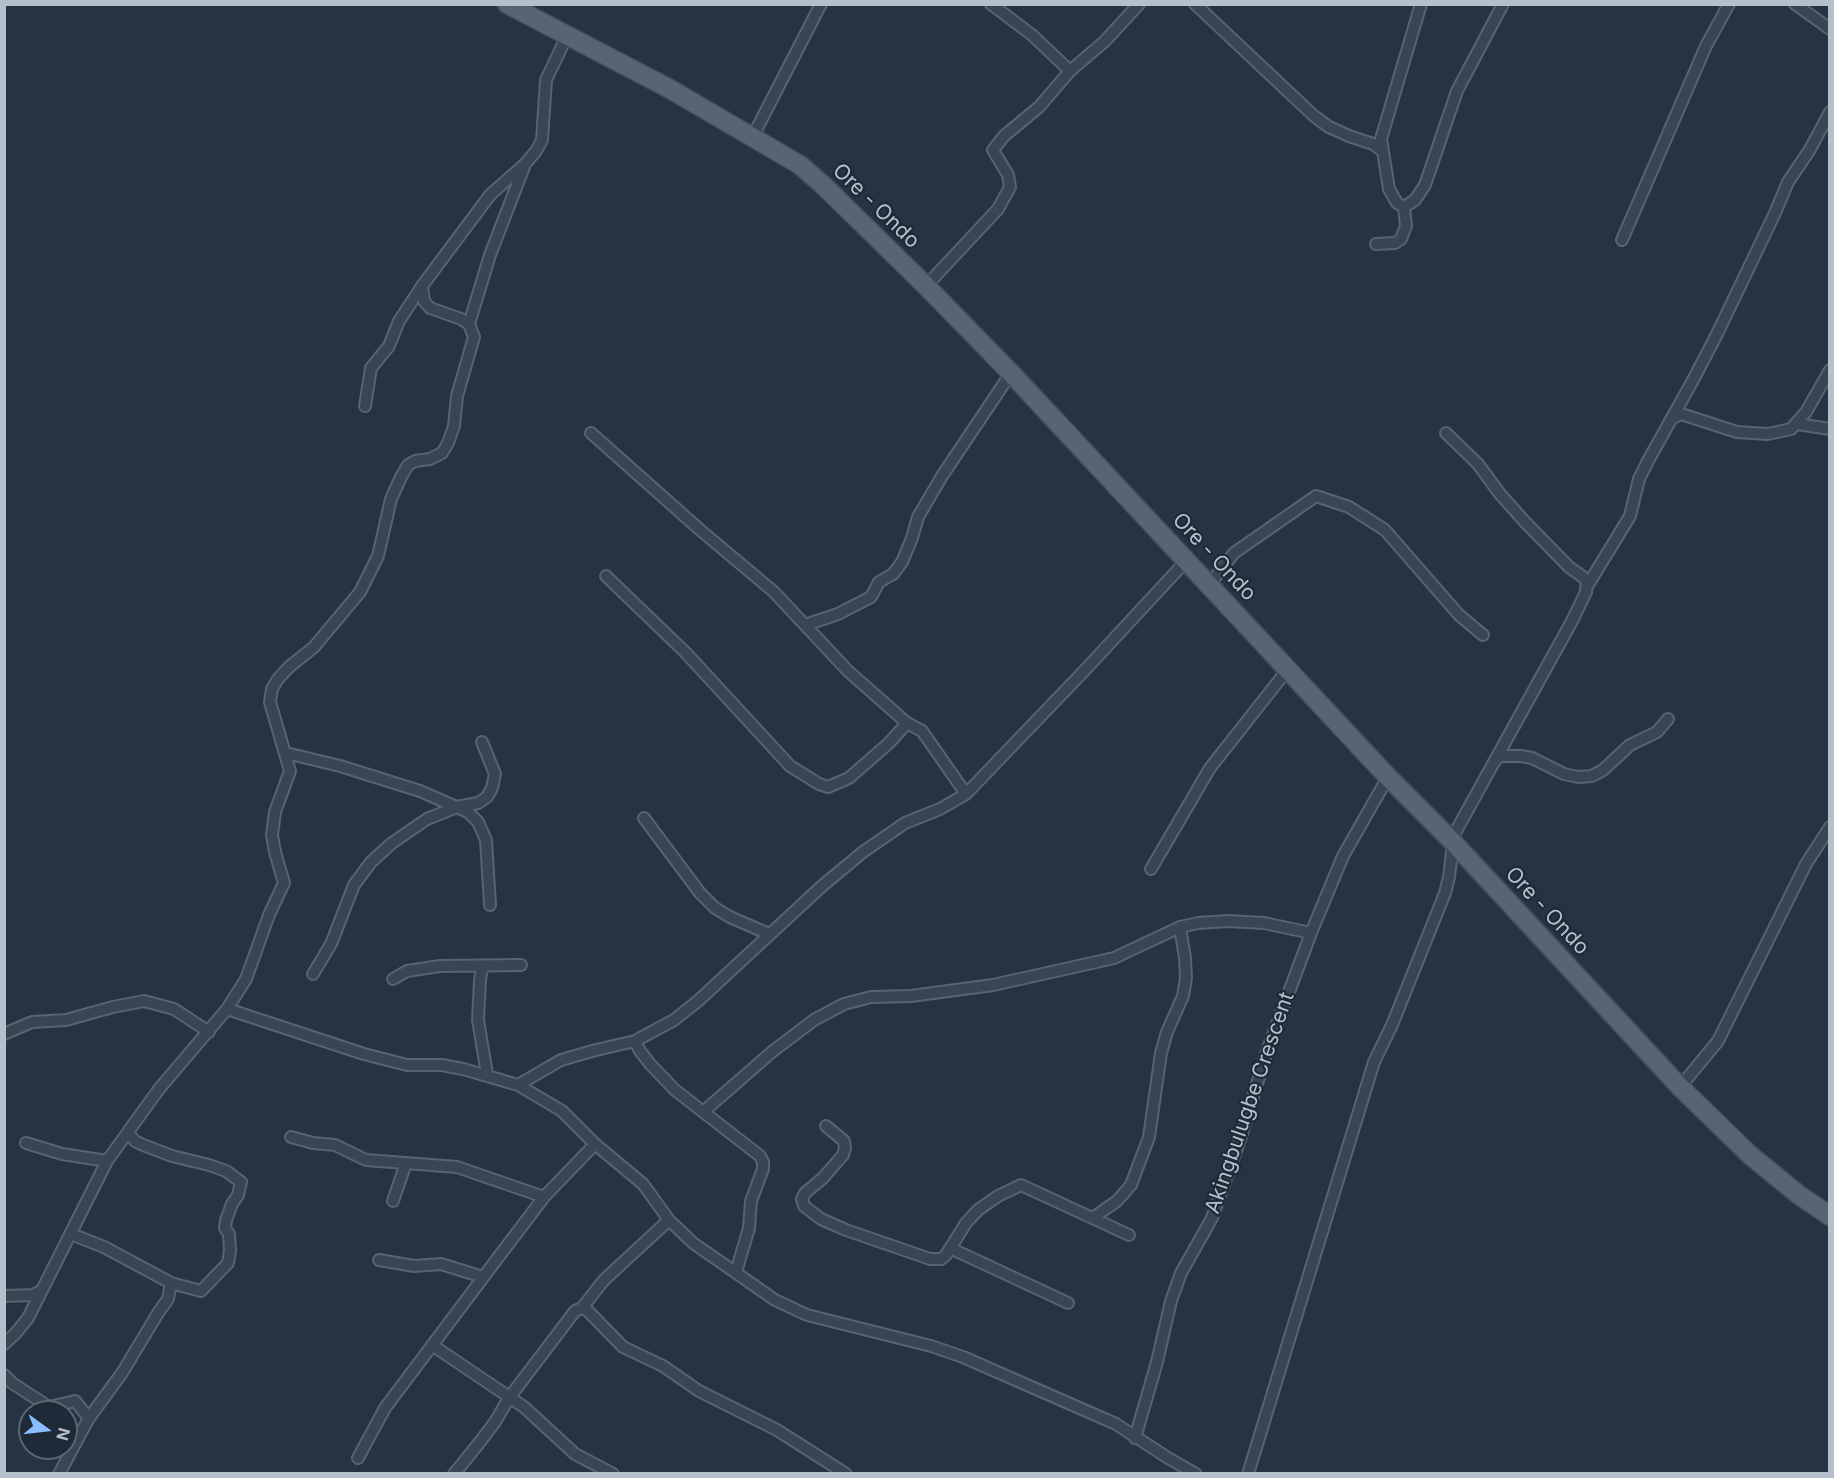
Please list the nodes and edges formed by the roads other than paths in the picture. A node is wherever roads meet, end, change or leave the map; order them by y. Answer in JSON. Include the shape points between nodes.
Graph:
{"nodes":[{"id":1,"x":507,"y":4,"type":"edge"},
{"id":2,"x":821,"y":4,"type":"edge"},
{"id":3,"x":992,"y":4,"type":"edge"},
{"id":4,"x":1139,"y":4,"type":"edge"},
{"id":5,"x":1195,"y":4,"type":"edge"},
{"id":6,"x":1421,"y":4,"type":"edge"},
{"id":7,"x":1503,"y":4,"type":"edge"},
{"id":8,"x":1729,"y":4,"type":"edge"},
{"id":9,"x":1795,"y":4,"type":"edge"},
{"id":10,"x":1830,"y":29,"type":"edge"},
{"id":11,"x":567,"y":36,"type":"junction"},
{"id":12,"x":1070,"y":71,"type":"junction"},
{"id":13,"x":1830,"y":112,"type":"edge"},
{"id":14,"x":753,"y":136,"type":"junction"},
{"id":15,"x":1381,"y":150,"type":"junction"},
{"id":16,"x":525,"y":164,"type":"junction"},
{"id":17,"x":1404,"y":207,"type":"junction"},
{"id":18,"x":1622,"y":240,"type":"dead end"},
{"id":19,"x":1376,"y":244,"type":"dead end"},
{"id":20,"x":422,"y":286,"type":"junction"},
{"id":21,"x":926,"y":286,"type":"junction"},
{"id":22,"x":469,"y":324,"type":"junction"},
{"id":23,"x":1830,"y":370,"type":"edge"},
{"id":24,"x":1011,"y":373,"type":"junction"},
{"id":25,"x":365,"y":406,"type":"dead end"},
{"id":26,"x":1670,"y":419,"type":"junction"},
{"id":27,"x":1797,"y":424,"type":"junction"},
{"id":28,"x":1830,"y":429,"type":"edge"},
{"id":29,"x":591,"y":433,"type":"dead end"},
{"id":30,"x":1446,"y":433,"type":"dead end"},
{"id":31,"x":1186,"y":561,"type":"junction"},
{"id":32,"x":606,"y":576,"type":"dead end"},
{"id":33,"x":1209,"y":585,"type":"junction"},
{"id":34,"x":1586,"y":588,"type":"junction"},
{"id":35,"x":805,"y":625,"type":"junction"},
{"id":36,"x":1483,"y":635,"type":"dead end"},
{"id":37,"x":1288,"y":669,"type":"junction"},
{"id":38,"x":1668,"y":720,"type":"dead end"},
{"id":39,"x":907,"y":723,"type":"junction"},
{"id":40,"x":482,"y":742,"type":"dead end"},
{"id":41,"x":286,"y":753,"type":"junction"},
{"id":42,"x":1495,"y":760,"type":"junction"},
{"id":43,"x":1388,"y":777,"type":"junction"},
{"id":44,"x":966,"y":794,"type":"junction"},
{"id":45,"x":457,"y":807,"type":"junction"},
{"id":46,"x":644,"y":818,"type":"dead end"},
{"id":47,"x":1830,"y":827,"type":"edge"},
{"id":48,"x":1452,"y":841,"type":"junction"},
{"id":49,"x":1151,"y":869,"type":"dead end"},
{"id":50,"x":490,"y":905,"type":"dead end"},
{"id":51,"x":1179,"y":927,"type":"junction"},
{"id":52,"x":1311,"y":933,"type":"junction"},
{"id":53,"x":769,"y":934,"type":"junction"},
{"id":54,"x":521,"y":965,"type":"dead end"},
{"id":55,"x":486,"y":966,"type":"junction"},
{"id":56,"x":313,"y":974,"type":"dead end"},
{"id":57,"x":393,"y":979,"type":"dead end"},
{"id":58,"x":227,"y":1009,"type":"junction"},
{"id":59,"x":209,"y":1032,"type":"junction"},
{"id":60,"x":4,"y":1034,"type":"edge"},
{"id":61,"x":635,"y":1041,"type":"junction"},
{"id":62,"x":487,"y":1074,"type":"junction"},
{"id":63,"x":518,"y":1085,"type":"junction"},
{"id":64,"x":1680,"y":1088,"type":"junction"},
{"id":65,"x":703,"y":1112,"type":"junction"},
{"id":66,"x":826,"y":1126,"type":"dead end"},
{"id":67,"x":128,"y":1133,"type":"junction"},
{"id":68,"x":291,"y":1137,"type":"dead end"},
{"id":69,"x":26,"y":1143,"type":"dead end"},
{"id":70,"x":595,"y":1144,"type":"junction"},
{"id":71,"x":106,"y":1161,"type":"junction"},
{"id":72,"x":406,"y":1163,"type":"junction"},
{"id":73,"x":544,"y":1197,"type":"junction"},
{"id":74,"x":393,"y":1201,"type":"dead end"},
{"id":75,"x":1830,"y":1216,"type":"edge"},
{"id":76,"x":1094,"y":1217,"type":"junction"},
{"id":77,"x":669,"y":1220,"type":"junction"},
{"id":78,"x":71,"y":1234,"type":"junction"},
{"id":79,"x":1129,"y":1235,"type":"dead end"},
{"id":80,"x":950,"y":1248,"type":"junction"},
{"id":81,"x":379,"y":1260,"type":"dead end"},
{"id":82,"x":736,"y":1272,"type":"junction"},
{"id":83,"x":483,"y":1277,"type":"junction"},
{"id":84,"x":171,"y":1283,"type":"junction"},
{"id":85,"x":42,"y":1290,"type":"junction"},
{"id":86,"x":4,"y":1296,"type":"edge"},
{"id":87,"x":1068,"y":1303,"type":"dead end"},
{"id":88,"x":582,"y":1308,"type":"junction"},
{"id":89,"x":4,"y":1344,"type":"edge"},
{"id":90,"x":432,"y":1345,"type":"junction"},
{"id":91,"x":4,"y":1375,"type":"edge"},
{"id":92,"x":509,"y":1398,"type":"junction"},
{"id":93,"x":89,"y":1418,"type":"junction"},
{"id":94,"x":1136,"y":1438,"type":"junction"},
{"id":95,"x":358,"y":1458,"type":"dead end"},
{"id":96,"x":59,"y":1473,"type":"edge"},
{"id":97,"x":453,"y":1473,"type":"edge"},
{"id":98,"x":613,"y":1473,"type":"edge"},
{"id":99,"x":846,"y":1473,"type":"edge"},
{"id":100,"x":1196,"y":1473,"type":"edge"},
{"id":101,"x":1248,"y":1473,"type":"edge"}],
"edges":[{"from":1,"to":11,"type":"main road","name":"Ore - Ondo"},
{"from":2,"to":14,"type":"street"},
{"from":3,"to":12,"type":"street"},
{"from":4,"to":12,"type":"street"},
{"from":5,"to":15,"type":"street","via":[[1314,116],[1329,127]]},
{"from":6,"to":15,"type":"street"},
{"from":7,"to":17,"type":"street","via":[[1457,91],[1425,185],[1415,200]]},
{"from":8,"to":18,"type":"street","via":[[1706,46]]},
{"from":9,"to":10,"type":"street"},
{"from":11,"to":14,"type":"main road","name":"Ore - Ondo"},
{"from":11,"to":16,"type":"street","via":[[546,80],[542,140]]},
{"from":12,"to":21,"type":"street","via":[[993,150],[1010,187],[998,210]]},
{"from":13,"to":26,"type":"street","via":[[1788,182],[1717,334]]},
{"from":14,"to":21,"type":"main road","name":"Ore - Ondo","via":[[800,165]]},
{"from":15,"to":17,"type":"street","via":[[1389,189]]},
{"from":16,"to":20,"type":"street","via":[[490,195]]},
{"from":16,"to":22,"type":"street"},
{"from":17,"to":19,"type":"street","via":[[1406,226],[1401,240]]},
{"from":20,"to":22,"type":"street","via":[[424,301],[430,308]]},
{"from":20,"to":25,"type":"street","via":[[399,321],[389,346],[371,368]]},
{"from":21,"to":24,"type":"main road","name":"Ore - Ondo"},
{"from":22,"to":41,"type":"street","via":[[474,337],[448,443],[442,453],[408,465],[391,499],[378,556],[360,592],[272,689],[270,702]]},
{"from":23,"to":27,"type":"street"},
{"from":24,"to":31,"type":"main road","name":"Ore - Ondo"},
{"from":24,"to":35,"type":"street","via":[[942,476],[918,517],[902,562],[893,574],[879,582],[871,597]]},
{"from":26,"to":27,"type":"street","via":[[1680,414],[1737,432],[1768,434]]},
{"from":26,"to":34,"type":"street","via":[[1639,479],[1630,516]]},
{"from":27,"to":28,"type":"street"},
{"from":29,"to":35,"type":"street","via":[[774,592]]},
{"from":30,"to":34,"type":"street","via":[[1478,464],[1525,522],[1583,577]]},
{"from":31,"to":33,"type":"main road","name":"Ore - Ondo"},
{"from":31,"to":44,"type":"street"},
{"from":32,"to":39,"type":"street","via":[[686,653],[790,766],[819,784],[828,787],[849,778]]},
{"from":33,"to":36,"type":"street","via":[[1234,553],[1316,496],[1349,507],[1385,530],[1459,615]]},
{"from":33,"to":37,"type":"main road","name":"Ore - Ondo"},
{"from":34,"to":42,"type":"street","via":[[1572,621]]},
{"from":35,"to":39,"type":"street","via":[[848,671]]},
{"from":37,"to":43,"type":"main road","name":"Ore - Ondo"},
{"from":37,"to":49,"type":"street","via":[[1210,768]]},
{"from":38,"to":42,"type":"street","via":[[1658,732],[1630,745],[1592,776],[1564,774],[1521,756],[1501,756]]},
{"from":39,"to":44,"type":"street","via":[[922,731]]},
{"from":40,"to":45,"type":"street","via":[[495,774],[492,788],[478,803]]},
{"from":41,"to":45,"type":"street","via":[[408,787]]},
{"from":41,"to":58,"type":"street","via":[[290,771],[275,812],[272,835],[284,883],[246,979]]},
{"from":42,"to":48,"type":"street"},
{"from":43,"to":48,"type":"main road","name":"Ore - Ondo"},
{"from":43,"to":52,"type":"street","name":"Akingbulugbe Crescent","via":[[1342,856]]},
{"from":44,"to":53,"type":"street","via":[[905,823],[862,852]]},
{"from":45,"to":50,"type":"street","via":[[468,812],[484,831]]},
{"from":45,"to":56,"type":"street","via":[[420,824],[371,862],[354,885],[331,944]]},
{"from":46,"to":53,"type":"street","via":[[715,908]]},
{"from":47,"to":64,"type":"street","via":[[1806,864],[1718,1041]]},
{"from":48,"to":64,"type":"main road","name":"Ore - Ondo"},
{"from":48,"to":101,"type":"street","via":[[1445,893],[1374,1062]]},
{"from":51,"to":52,"type":"street","via":[[1228,921]]},
{"from":51,"to":65,"type":"street","via":[[1114,958],[993,985],[844,1004],[789,1038]]},
{"from":51,"to":76,"type":"street","via":[[1186,978],[1161,1053],[1149,1137],[1131,1185]]},
{"from":52,"to":94,"type":"street","name":"Akingbulugbe Crescent","via":[[1212,1218],[1181,1273],[1171,1301]]},
{"from":53,"to":61,"type":"street","via":[[682,1014]]},
{"from":54,"to":55,"type":"street"},
{"from":55,"to":57,"type":"street","via":[[440,966],[407,971]]},
{"from":55,"to":62,"type":"street","via":[[480,980],[478,1020]]},
{"from":58,"to":59,"type":"street"},
{"from":58,"to":62,"type":"street","via":[[407,1065],[442,1065]]},
{"from":59,"to":60,"type":"street","via":[[174,1009],[144,1001],[66,1020],[32,1022]]},
{"from":59,"to":67,"type":"street","via":[[159,1089]]},
{"from":61,"to":63,"type":"street","via":[[561,1060]]},
{"from":61,"to":65,"type":"street","via":[[650,1064]]},
{"from":62,"to":63,"type":"street"},
{"from":63,"to":70,"type":"street","via":[[562,1111]]},
{"from":64,"to":75,"type":"main road","name":"Ore - Ondo","via":[[1750,1155]]},
{"from":65,"to":82,"type":"street","via":[[763,1162]]},
{"from":66,"to":80,"type":"street","via":[[844,1141],[845,1148],[843,1155],[805,1194],[804,1206],[846,1230],[930,1259],[941,1259]]},
{"from":67,"to":71,"type":"street"},
{"from":67,"to":84,"type":"street","via":[[143,1145],[226,1171],[241,1182],[226,1220],[228,1263],[201,1291]]},
{"from":68,"to":72,"type":"street","via":[[335,1145],[366,1160]]},
{"from":69,"to":71,"type":"street"},
{"from":70,"to":73,"type":"street"},
{"from":70,"to":77,"type":"street","via":[[643,1184]]},
{"from":71,"to":78,"type":"street"},
{"from":72,"to":73,"type":"street","via":[[457,1167]]},
{"from":72,"to":74,"type":"street"},
{"from":73,"to":83,"type":"street"},
{"from":76,"to":79,"type":"street"},
{"from":76,"to":80,"type":"street","via":[[1022,1185],[978,1210]]},
{"from":77,"to":82,"type":"street","via":[[693,1243]]},
{"from":77,"to":88,"type":"street","via":[[604,1280]]},
{"from":78,"to":84,"type":"street"},
{"from":78,"to":85,"type":"street"},
{"from":80,"to":87,"type":"street"},
{"from":81,"to":83,"type":"street","via":[[414,1266],[441,1264]]},
{"from":82,"to":94,"type":"street","via":[[775,1300],[807,1315],[963,1357],[1116,1424]]},
{"from":83,"to":90,"type":"street"},
{"from":84,"to":93,"type":"street","via":[[168,1299]]},
{"from":85,"to":86,"type":"street","via":[[33,1295]]},
{"from":85,"to":89,"type":"street","via":[[28,1318]]},
{"from":88,"to":92,"type":"street","via":[[575,1311]]},
{"from":88,"to":99,"type":"street","via":[[623,1347],[663,1366],[699,1392],[777,1430]]},
{"from":90,"to":92,"type":"street"},
{"from":90,"to":95,"type":"street","via":[[386,1408]]},
{"from":91,"to":93,"type":"street","via":[[49,1407],[75,1401]]},
{"from":92,"to":97,"type":"street","via":[[495,1422]]},
{"from":92,"to":98,"type":"street","via":[[575,1454]]},
{"from":93,"to":96,"type":"street"},
{"from":94,"to":100,"type":"street"}]}
